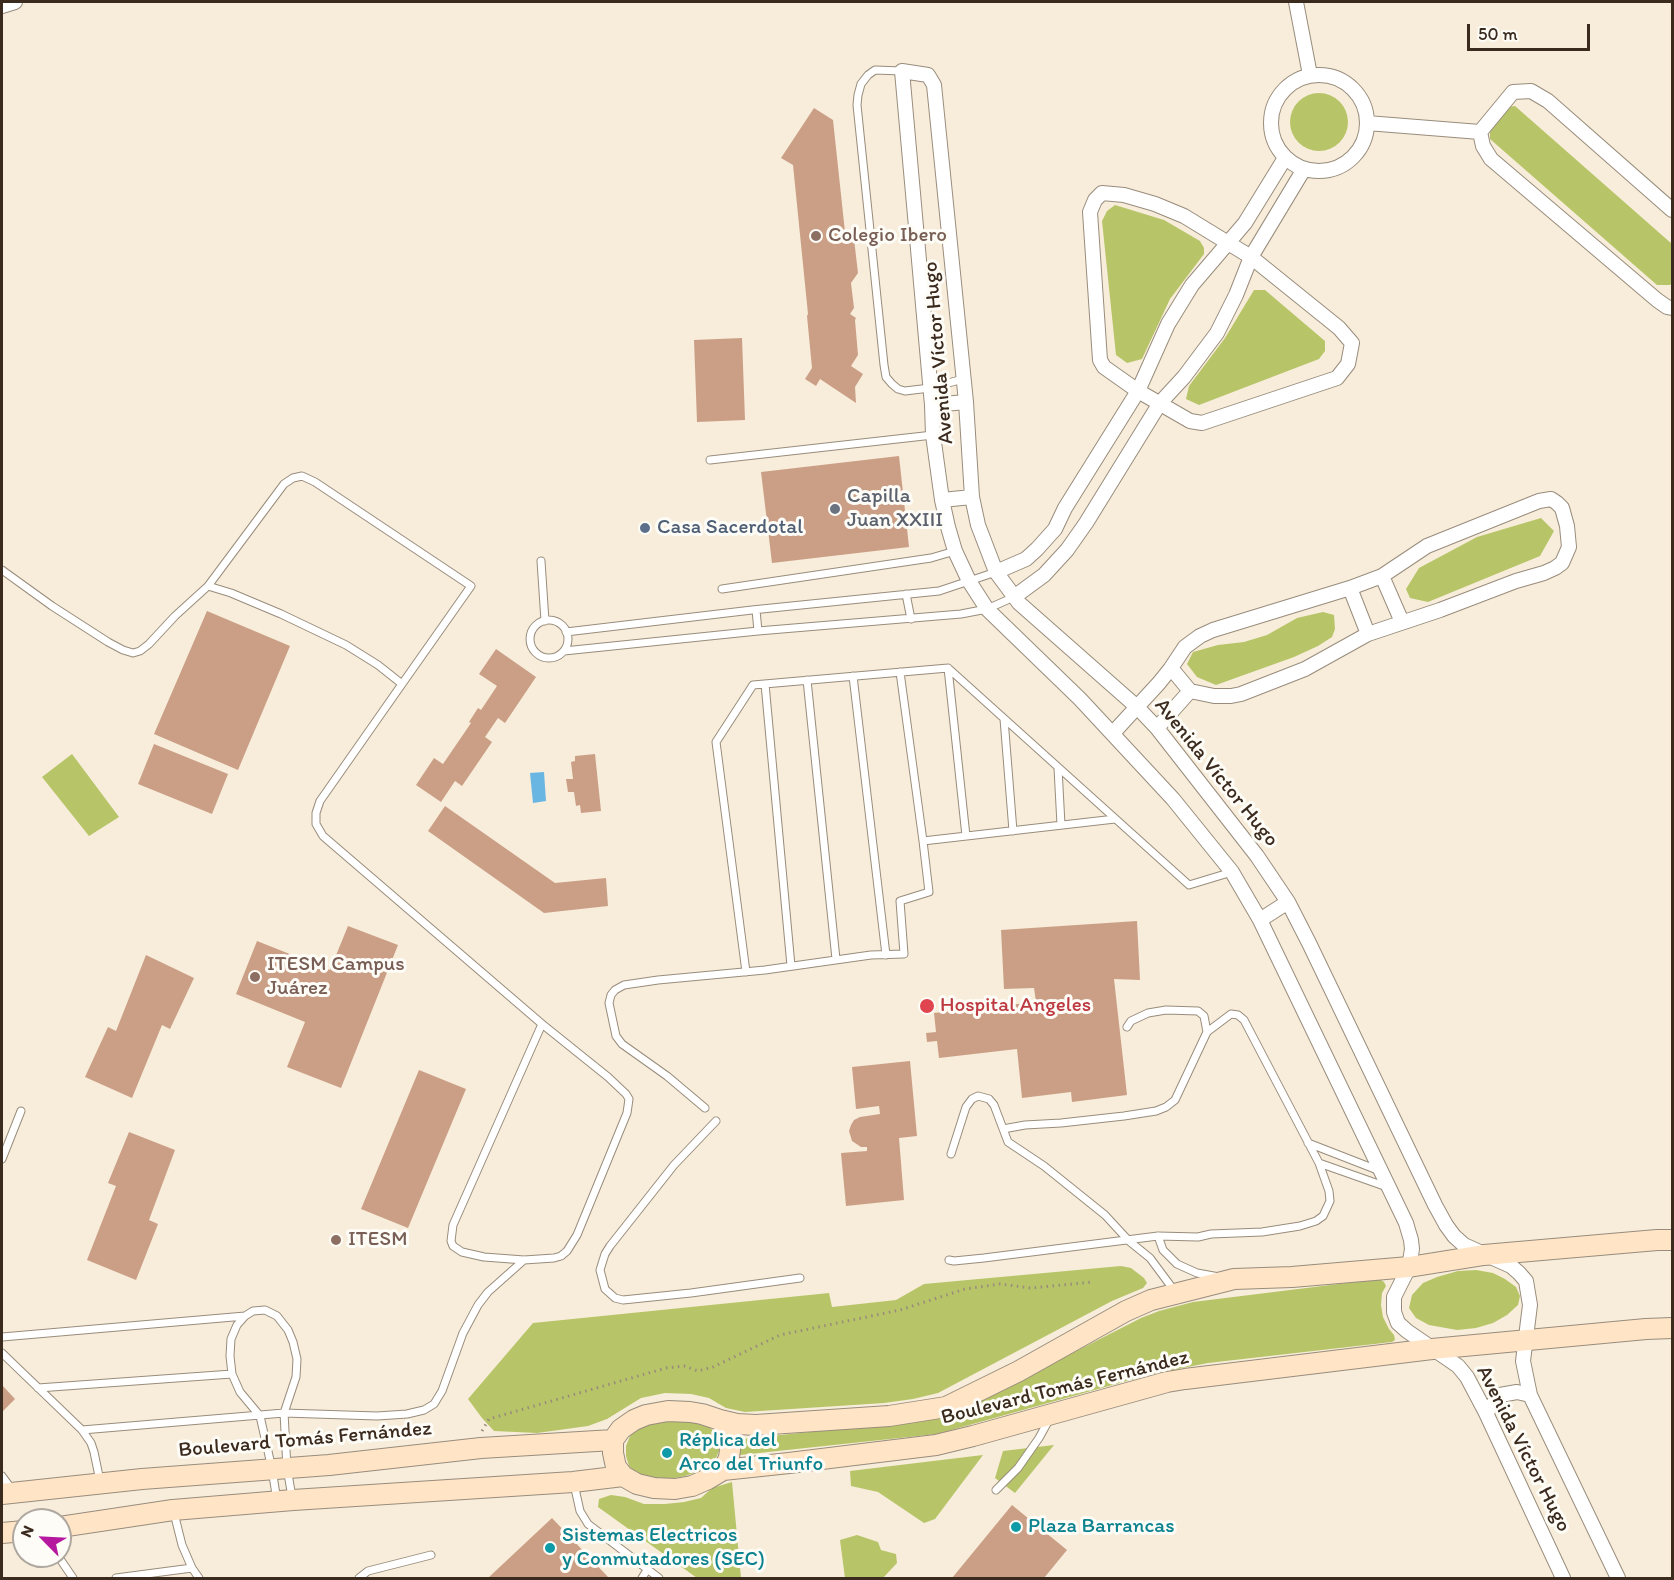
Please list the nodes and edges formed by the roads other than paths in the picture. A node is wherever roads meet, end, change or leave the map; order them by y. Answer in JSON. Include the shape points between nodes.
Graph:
{"nodes":[{"id":1,"x":15,"y":2,"type":"edge"},
{"id":2,"x":1296,"y":2,"type":"edge"},
{"id":3,"x":2,"y":6,"type":"edge"},
{"id":4,"x":902,"y":71,"type":"junction"},
{"id":5,"x":1310,"y":75,"type":"junction"},
{"id":6,"x":1367,"y":123,"type":"junction"},
{"id":7,"x":1480,"y":132,"type":"junction"},
{"id":8,"x":1285,"y":158,"type":"junction"},
{"id":9,"x":1304,"y":169,"type":"junction"},
{"id":10,"x":1672,"y":210,"type":"edge"},
{"id":11,"x":1229,"y":242,"type":"junction"},
{"id":12,"x":1251,"y":257,"type":"junction"},
{"id":13,"x":1672,"y":308,"type":"edge"},
{"id":14,"x":963,"y":379,"type":"junction"},
{"id":15,"x":930,"y":388,"type":"junction"},
{"id":16,"x":1138,"y":391,"type":"junction"},
{"id":17,"x":966,"y":402,"type":"junction"},
{"id":18,"x":1160,"y":403,"type":"junction"},
{"id":19,"x":932,"y":405,"type":"junction"},
{"id":20,"x":933,"y":435,"type":"junction"},
{"id":21,"x":710,"y":460,"type":"dead end"},
{"id":22,"x":972,"y":497,"type":"junction"},
{"id":23,"x":942,"y":500,"type":"junction"},
{"id":24,"x":1065,"y":508,"type":"junction"},
{"id":25,"x":1086,"y":523,"type":"junction"},
{"id":26,"x":955,"y":551,"type":"junction"},
{"id":27,"x":541,"y":561,"type":"dead end"},
{"id":28,"x":2,"y":570,"type":"edge"},
{"id":29,"x":996,"y":572,"type":"junction"},
{"id":30,"x":1382,"y":576,"type":"junction"},
{"id":31,"x":969,"y":581,"type":"junction"},
{"id":32,"x":208,"y":586,"type":"junction"},
{"id":33,"x":1350,"y":588,"type":"junction"},
{"id":34,"x":722,"y":589,"type":"dead end"},
{"id":35,"x":906,"y":594,"type":"junction"},
{"id":36,"x":1014,"y":597,"type":"junction"},
{"id":37,"x":987,"y":609,"type":"junction"},
{"id":38,"x":756,"y":610,"type":"junction"},
{"id":39,"x":910,"y":619,"type":"junction"},
{"id":40,"x":545,"y":621,"type":"junction"},
{"id":41,"x":1402,"y":622,"type":"junction"},
{"id":42,"x":758,"y":630,"type":"junction"},
{"id":43,"x":566,"y":632,"type":"junction"},
{"id":44,"x":1368,"y":634,"type":"junction"},
{"id":45,"x":564,"y":651,"type":"junction"},
{"id":46,"x":948,"y":668,"type":"junction"},
{"id":47,"x":1171,"y":668,"type":"junction"},
{"id":48,"x":900,"y":672,"type":"junction"},
{"id":49,"x":853,"y":676,"type":"junction"},
{"id":50,"x":807,"y":680,"type":"junction"},
{"id":51,"x":402,"y":684,"type":"junction"},
{"id":52,"x":765,"y":684,"type":"junction"},
{"id":53,"x":1190,"y":691,"type":"junction"},
{"id":54,"x":1137,"y":707,"type":"junction"},
{"id":55,"x":1004,"y":719,"type":"junction"},
{"id":56,"x":1157,"y":728,"type":"junction"},
{"id":57,"x":1113,"y":733,"type":"junction"},
{"id":58,"x":1058,"y":768,"type":"junction"},
{"id":59,"x":1115,"y":819,"type":"junction"},
{"id":60,"x":1061,"y":825,"type":"junction"},
{"id":61,"x":1013,"y":831,"type":"junction"},
{"id":62,"x":966,"y":836,"type":"junction"},
{"id":63,"x":923,"y":841,"type":"junction"},
{"id":64,"x":1232,"y":872,"type":"junction"},
{"id":65,"x":1288,"y":902,"type":"junction"},
{"id":66,"x":1260,"y":920,"type":"junction"},
{"id":67,"x":886,"y":955,"type":"junction"},
{"id":68,"x":836,"y":959,"type":"junction"},
{"id":69,"x":791,"y":966,"type":"junction"},
{"id":70,"x":746,"y":972,"type":"junction"},
{"id":71,"x":542,"y":1024,"type":"junction"},
{"id":72,"x":1127,"y":1027,"type":"dead end"},
{"id":73,"x":1207,"y":1032,"type":"junction"},
{"id":74,"x":705,"y":1108,"type":"dead end"},
{"id":75,"x":21,"y":1111,"type":"dead end"},
{"id":76,"x":716,"y":1121,"type":"dead end"},
{"id":77,"x":1003,"y":1129,"type":"junction"},
{"id":78,"x":1308,"y":1143,"type":"junction"},
{"id":79,"x":951,"y":1154,"type":"dead end"},
{"id":80,"x":2,"y":1159,"type":"edge"},
{"id":81,"x":1319,"y":1162,"type":"junction"},
{"id":82,"x":1382,"y":1172,"type":"junction"},
{"id":83,"x":1390,"y":1189,"type":"junction"},
{"id":84,"x":1158,"y":1236,"type":"junction"},
{"id":85,"x":1672,"y":1240,"type":"edge"},
{"id":86,"x":1129,"y":1241,"type":"junction"},
{"id":87,"x":1484,"y":1255,"type":"junction"},
{"id":88,"x":524,"y":1260,"type":"junction"},
{"id":89,"x":949,"y":1260,"type":"dead end"},
{"id":90,"x":1409,"y":1267,"type":"junction"},
{"id":91,"x":800,"y":1278,"type":"dead end"},
{"id":92,"x":1233,"y":1279,"type":"junction"},
{"id":93,"x":1176,"y":1293,"type":"junction"},
{"id":94,"x":245,"y":1316,"type":"junction"},
{"id":95,"x":1672,"y":1328,"type":"edge"},
{"id":96,"x":2,"y":1337,"type":"edge"},
{"id":97,"x":1525,"y":1340,"type":"junction"},
{"id":98,"x":1432,"y":1349,"type":"junction"},
{"id":99,"x":2,"y":1353,"type":"edge"},
{"id":100,"x":232,"y":1374,"type":"junction"},
{"id":101,"x":38,"y":1388,"type":"junction"},
{"id":102,"x":1530,"y":1395,"type":"junction"},
{"id":103,"x":284,"y":1413,"type":"junction"},
{"id":104,"x":1486,"y":1413,"type":"junction"},
{"id":105,"x":1053,"y":1414,"type":"junction"},
{"id":106,"x":260,"y":1416,"type":"junction"},
{"id":107,"x":720,"y":1420,"type":"junction"},
{"id":108,"x":82,"y":1430,"type":"junction"},
{"id":109,"x":613,"y":1440,"type":"junction"},
{"id":110,"x":280,"y":1469,"type":"junction"},
{"id":111,"x":723,"y":1470,"type":"junction"},
{"id":112,"x":2,"y":1476,"type":"edge"},
{"id":113,"x":623,"y":1476,"type":"junction"},
{"id":114,"x":142,"y":1479,"type":"junction"},
{"id":115,"x":573,"y":1482,"type":"junction"},
{"id":116,"x":100,"y":1484,"type":"junction"},
{"id":117,"x":996,"y":1490,"type":"dead end"},
{"id":118,"x":8,"y":1493,"type":"edge"},
{"id":119,"x":285,"y":1501,"type":"junction"},
{"id":120,"x":173,"y":1510,"type":"junction"},
{"id":121,"x":145,"y":1513,"type":"junction"},
{"id":122,"x":72,"y":1525,"type":"edge"},
{"id":123,"x":431,"y":1556,"type":"dead end"},
{"id":124,"x":192,"y":1568,"type":"junction"},
{"id":125,"x":647,"y":1570,"type":"junction"},
{"id":126,"x":116,"y":1578,"type":"edge"},
{"id":127,"x":199,"y":1578,"type":"edge"},
{"id":128,"x":359,"y":1578,"type":"edge"},
{"id":129,"x":642,"y":1578,"type":"edge"},
{"id":130,"x":659,"y":1578,"type":"edge"},
{"id":131,"x":1563,"y":1578,"type":"edge"},
{"id":132,"x":1618,"y":1578,"type":"edge"}],
"edges":[{"from":1,"to":3,"type":"street"},
{"from":2,"to":5,"type":"street"},
{"from":4,"to":14,"type":"street","name":"Avenida Víctor Hugo","via":[[928,75],[934,85]]},
{"from":4,"to":15,"type":"street","name":"Avenida Víctor Hugo"},
{"from":4,"to":15,"type":"lane","via":[[875,70],[868,75],[861,84],[857,105],[886,377],[898,389]]},
{"from":5,"to":6,"type":"street","via":[[1338,78],[1350,86],[1365,109]]},
{"from":5,"to":8,"type":"street","via":[[1284,89],[1275,102],[1271,132]]},
{"from":6,"to":7,"type":"street"},
{"from":6,"to":9,"type":"street","via":[[1358,151],[1347,162],[1319,171]]},
{"from":7,"to":10,"type":"street","via":[[1513,92],[1531,91],[1548,100]]},
{"from":7,"to":13,"type":"street","via":[[1491,159],[1657,300]]},
{"from":8,"to":9,"type":"street"},
{"from":8,"to":11,"type":"street"},
{"from":9,"to":12,"type":"street"},
{"from":11,"to":12,"type":"street"},
{"from":11,"to":16,"type":"street","via":[[1192,285],[1168,324]]},
{"from":11,"to":16,"type":"street","via":[[1155,204],[1102,193],[1095,200],[1090,212],[1100,360]]},
{"from":12,"to":18,"type":"street","via":[[1217,333]]},
{"from":12,"to":18,"type":"street","via":[[1339,328],[1352,343],[1348,364],[1337,378],[1202,423],[1190,421]]},
{"from":14,"to":15,"type":"lane"},
{"from":14,"to":17,"type":"street","name":"Avenida Víctor Hugo"},
{"from":15,"to":19,"type":"street","name":"Avenida Víctor Hugo"},
{"from":16,"to":18,"type":"street"},
{"from":16,"to":24,"type":"street"},
{"from":17,"to":19,"type":"street"},
{"from":17,"to":22,"type":"street","name":"Avenida Víctor Hugo"},
{"from":18,"to":25,"type":"street"},
{"from":19,"to":20,"type":"street","name":"Avenida Víctor Hugo"},
{"from":20,"to":21,"type":"lane"},
{"from":20,"to":23,"type":"street","name":"Avenida Víctor Hugo"},
{"from":22,"to":23,"type":"street"},
{"from":22,"to":29,"type":"street","name":"Avenida Víctor Hugo"},
{"from":23,"to":26,"type":"street","name":"Avenida Víctor Hugo"},
{"from":24,"to":25,"type":"street"},
{"from":24,"to":29,"type":"street","via":[[1037,549],[1026,559]]},
{"from":25,"to":36,"type":"street","via":[[1044,575]]},
{"from":26,"to":31,"type":"street","name":"Avenida Víctor Hugo"},
{"from":26,"to":34,"type":"lane","via":[[931,558]]},
{"from":27,"to":40,"type":"lane"},
{"from":28,"to":32,"type":"lane","via":[[108,642],[133,652],[150,644]]},
{"from":29,"to":31,"type":"lane"},
{"from":29,"to":36,"type":"street","name":"Avenida Víctor Hugo"},
{"from":30,"to":33,"type":"street"},
{"from":30,"to":41,"type":"street"},
{"from":30,"to":41,"type":"street","via":[[1427,546],[1539,501],[1551,500],[1562,508],[1569,548],[1555,568]]},
{"from":31,"to":35,"type":"lane","via":[[939,591]]},
{"from":31,"to":37,"type":"street","name":"Avenida Víctor Hugo"},
{"from":32,"to":51,"type":"lane","via":[[281,614],[358,651]]},
{"from":32,"to":51,"type":"lane","via":[[285,484],[302,476],[315,482],[471,586]]},
{"from":33,"to":44,"type":"street"},
{"from":33,"to":47,"type":"street","via":[[1200,636],[1185,647]]},
{"from":35,"to":38,"type":"lane"},
{"from":35,"to":39,"type":"lane"},
{"from":36,"to":37,"type":"lane"},
{"from":36,"to":54,"type":"street","name":"Avenida Víctor Hugo"},
{"from":37,"to":39,"type":"lane"},
{"from":37,"to":57,"type":"street","name":"Avenida Víctor Hugo"},
{"from":38,"to":42,"type":"lane"},
{"from":38,"to":43,"type":"lane"},
{"from":39,"to":42,"type":"lane"},
{"from":40,"to":43,"type":"lane","via":[[558,623]]},
{"from":40,"to":45,"type":"lane","via":[[531,634],[534,652],[552,658]]},
{"from":41,"to":44,"type":"street"},
{"from":42,"to":45,"type":"lane"},
{"from":43,"to":45,"type":"lane"},
{"from":44,"to":53,"type":"street","via":[[1305,669],[1231,696]]},
{"from":46,"to":48,"type":"lane"},
{"from":46,"to":55,"type":"lane"},
{"from":46,"to":62,"type":"lane"},
{"from":47,"to":53,"type":"street"},
{"from":47,"to":54,"type":"street"},
{"from":48,"to":49,"type":"lane"},
{"from":48,"to":63,"type":"lane"},
{"from":49,"to":50,"type":"lane"},
{"from":49,"to":67,"type":"lane"},
{"from":50,"to":52,"type":"lane"},
{"from":50,"to":68,"type":"lane"},
{"from":51,"to":71,"type":"lane","via":[[320,801],[316,824],[323,836]]},
{"from":52,"to":69,"type":"lane"},
{"from":52,"to":70,"type":"lane","via":[[753,685],[716,742]]},
{"from":53,"to":56,"type":"street"},
{"from":54,"to":56,"type":"street","name":"Avenida Víctor Hugo"},
{"from":54,"to":57,"type":"street"},
{"from":55,"to":58,"type":"lane"},
{"from":55,"to":61,"type":"lane"},
{"from":56,"to":65,"type":"street","name":"Avenida Víctor Hugo"},
{"from":57,"to":64,"type":"street","name":"Avenida Víctor Hugo"},
{"from":58,"to":59,"type":"lane"},
{"from":58,"to":60,"type":"lane"},
{"from":59,"to":60,"type":"lane"},
{"from":59,"to":64,"type":"lane","via":[[1189,885]]},
{"from":60,"to":61,"type":"lane"},
{"from":61,"to":62,"type":"lane"},
{"from":62,"to":63,"type":"lane"},
{"from":63,"to":67,"type":"lane","via":[[929,892],[900,902],[904,954]]},
{"from":64,"to":66,"type":"street","name":"Avenida Víctor Hugo"},
{"from":65,"to":66,"type":"street"},
{"from":65,"to":87,"type":"street","name":"Avenida Víctor Hugo","via":[[1446,1225],[1464,1245]]},
{"from":66,"to":82,"type":"street","name":"Avenida Víctor Hugo"},
{"from":67,"to":68,"type":"lane"},
{"from":68,"to":69,"type":"lane"},
{"from":69,"to":70,"type":"lane"},
{"from":70,"to":74,"type":"lane","via":[[624,985],[611,995],[616,1036],[622,1044]]},
{"from":71,"to":88,"type":"lane","via":[[451,1234],[453,1246],[462,1252]]},
{"from":71,"to":88,"type":"lane","via":[[626,1094],[629,1106],[572,1244],[561,1256]]},
{"from":72,"to":73,"type":"lane","via":[[1148,1013],[1198,1011],[1204,1016]]},
{"from":73,"to":77,"type":"lane","via":[[1175,1100],[1166,1107],[1095,1120]]},
{"from":73,"to":78,"type":"lane","via":[[1231,1014],[1244,1020]]},
{"from":75,"to":80,"type":"lane"},
{"from":76,"to":91,"type":"lane","via":[[674,1165],[610,1246],[600,1270],[605,1289],[623,1300]]},
{"from":77,"to":79,"type":"lane","via":[[989,1099],[978,1096],[966,1107]]},
{"from":77,"to":86,"type":"lane","via":[[1008,1142],[1105,1215]]},
{"from":78,"to":81,"type":"lane"},
{"from":78,"to":82,"type":"lane"},
{"from":81,"to":83,"type":"lane"},
{"from":81,"to":84,"type":"lane","via":[[1330,1201],[1316,1221],[1262,1232]]},
{"from":82,"to":83,"type":"street","name":"Avenida Víctor Hugo"},
{"from":83,"to":90,"type":"street","name":"Avenida Víctor Hugo","via":[[1411,1240]]},
{"from":84,"to":86,"type":"lane"},
{"from":84,"to":92,"type":"lane","via":[[1163,1250],[1177,1264],[1197,1273]]},
{"from":85,"to":87,"type":"main road","name":"Boulevard Tomás Fernández"},
{"from":86,"to":89,"type":"lane"},
{"from":86,"to":93,"type":"lane","via":[[1150,1258]]},
{"from":87,"to":90,"type":"main road","name":"Boulevard Tomás Fernández"},
{"from":87,"to":97,"type":"street","via":[[1511,1266],[1526,1281],[1530,1305]]},
{"from":88,"to":103,"type":"lane","via":[[474,1311],[434,1404],[407,1414],[377,1416]]},
{"from":90,"to":92,"type":"main road","name":"Boulevard Tomás Fernández"},
{"from":90,"to":98,"type":"street","via":[[1394,1297],[1394,1312],[1398,1323]]},
{"from":92,"to":93,"type":"main road","name":"Boulevard Tomás Fernández"},
{"from":93,"to":107,"type":"main road","name":"Boulevard Tomás Fernández","via":[[1126,1311],[946,1407],[889,1416],[756,1425]]},
{"from":94,"to":96,"type":"lane"},
{"from":94,"to":100,"type":"lane","via":[[231,1339]]},
{"from":94,"to":103,"type":"lane","via":[[265,1310],[277,1316],[293,1342],[296,1377]]},
{"from":95,"to":97,"type":"main road","name":"Boulevard Tomás Fernández"},
{"from":97,"to":98,"type":"main road","name":"Boulevard Tomás Fernández"},
{"from":97,"to":102,"type":"street","name":"Avenida Víctor Hugo","via":[[1523,1360]]},
{"from":98,"to":104,"type":"street","name":"Avenida Víctor Hugo","via":[[1458,1366]]},
{"from":98,"to":105,"type":"main road","name":"Boulevard Tomás Fernández","via":[[1185,1379]]},
{"from":99,"to":101,"type":"lane"},
{"from":100,"to":101,"type":"lane"},
{"from":100,"to":106,"type":"lane","via":[[240,1392]]},
{"from":101,"to":108,"type":"lane"},
{"from":102,"to":104,"type":"street","via":[[1500,1395]]},
{"from":102,"to":132,"type":"street","name":"Avenida Víctor Hugo"},
{"from":103,"to":106,"type":"lane"},
{"from":103,"to":110,"type":"lane"},
{"from":104,"to":131,"type":"street","name":"Avenida Víctor Hugo"},
{"from":105,"to":111,"type":"main road","name":"Boulevard Tomás Fernández","via":[[936,1445]]},
{"from":105,"to":117,"type":"lane","via":[[1018,1468]]},
{"from":106,"to":108,"type":"lane"},
{"from":106,"to":110,"type":"lane"},
{"from":107,"to":109,"type":"main road","via":[[690,1412],[646,1415],[621,1429]]},
{"from":107,"to":111,"type":"main road","via":[[731,1441]]},
{"from":108,"to":116,"type":"lane","via":[[94,1452]]},
{"from":109,"to":110,"type":"main road","name":"Boulevard Tomás Fernández","via":[[481,1448]]},
{"from":109,"to":113,"type":"main road","via":[[614,1460]]},
{"from":110,"to":114,"type":"main road","name":"Boulevard Tomás Fernández"},
{"from":110,"to":119,"type":"lane"},
{"from":110,"to":119,"type":"lane"},
{"from":111,"to":113,"type":"main road","via":[[692,1486],[675,1489],[637,1484]]},
{"from":112,"to":118,"type":"lane"},
{"from":113,"to":115,"type":"main road"},
{"from":114,"to":116,"type":"main road","name":"Boulevard Tomás Fernández"},
{"from":114,"to":121,"type":"main road"},
{"from":115,"to":119,"type":"main road"},
{"from":115,"to":125,"type":"lane","via":[[580,1511],[588,1524]]},
{"from":116,"to":118,"type":"main road","name":"Boulevard Tomás Fernández"},
{"from":119,"to":120,"type":"main road"},
{"from":120,"to":121,"type":"main road"},
{"from":120,"to":124,"type":"lane"},
{"from":121,"to":122,"type":"main road"},
{"from":123,"to":128,"type":"lane","via":[[368,1571]]},
{"from":124,"to":126,"type":"lane"},
{"from":124,"to":127,"type":"lane"},
{"from":125,"to":129,"type":"lane"},
{"from":125,"to":130,"type":"lane"}]}
